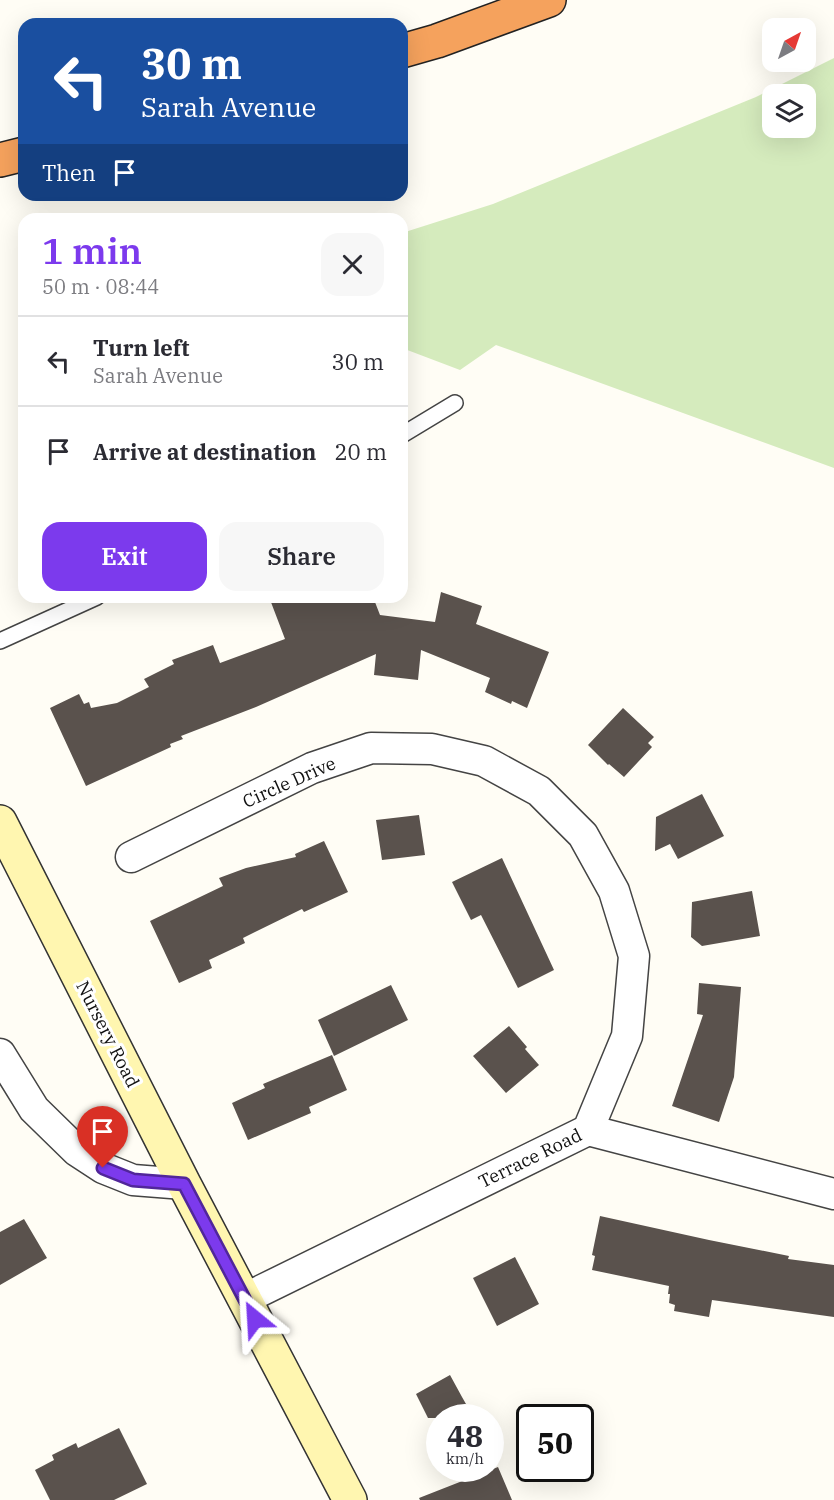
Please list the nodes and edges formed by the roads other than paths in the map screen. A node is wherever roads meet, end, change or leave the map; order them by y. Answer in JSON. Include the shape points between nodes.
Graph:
{"nodes":[{"id":1,"x":549,"y":0,"type":"edge"},
{"id":2,"x":408,"y":49,"type":"edge"},
{"id":3,"x":18,"y":156,"type":"edge"},
{"id":4,"x":0,"y":160,"type":"edge"},
{"id":5,"x":455,"y":403,"type":"dead end"},
{"id":6,"x":408,"y":431,"type":"edge"},
{"id":7,"x":84,"y":603,"type":"edge"},
{"id":8,"x":0,"y":641,"type":"edge"},
{"id":9,"x":0,"y":822,"type":"edge"},
{"id":10,"x":131,"y":857,"type":"dead end"},
{"id":11,"x":0,"y":1054,"type":"edge"},
{"id":12,"x":588,"y":1130,"type":"junction"},
{"id":13,"x":184,"y":1184,"type":"junction"},
{"id":14,"x":834,"y":1194,"type":"edge"},
{"id":15,"x":244,"y":1299,"type":"junction"},
{"id":16,"x":350,"y":1500,"type":"edge"}],
"edges":[{"from":1,"to":2,"type":"highway"},
{"from":3,"to":4,"type":"highway"},
{"from":5,"to":6,"type":"lane"},
{"from":7,"to":8,"type":"lane"},
{"from":9,"to":13,"type":"main road","name":"Nursery Road"},
{"from":10,"to":12,"type":"street","name":"Circle Drive","via":[[312,768],[371,748],[432,749],[484,761],[539,792],[583,835],[614,891],[634,956],[627,1036]]},
{"from":11,"to":13,"type":"street","via":[[34,1109],[77,1151],[103,1168],[133,1180]]},
{"from":12,"to":14,"type":"street","name":"Terrace Road"},
{"from":12,"to":15,"type":"street","name":"Terrace Road"},
{"from":13,"to":15,"type":"main road","name":"Nursery Road"},
{"from":15,"to":16,"type":"main road","name":"Nursery Road"}]}
